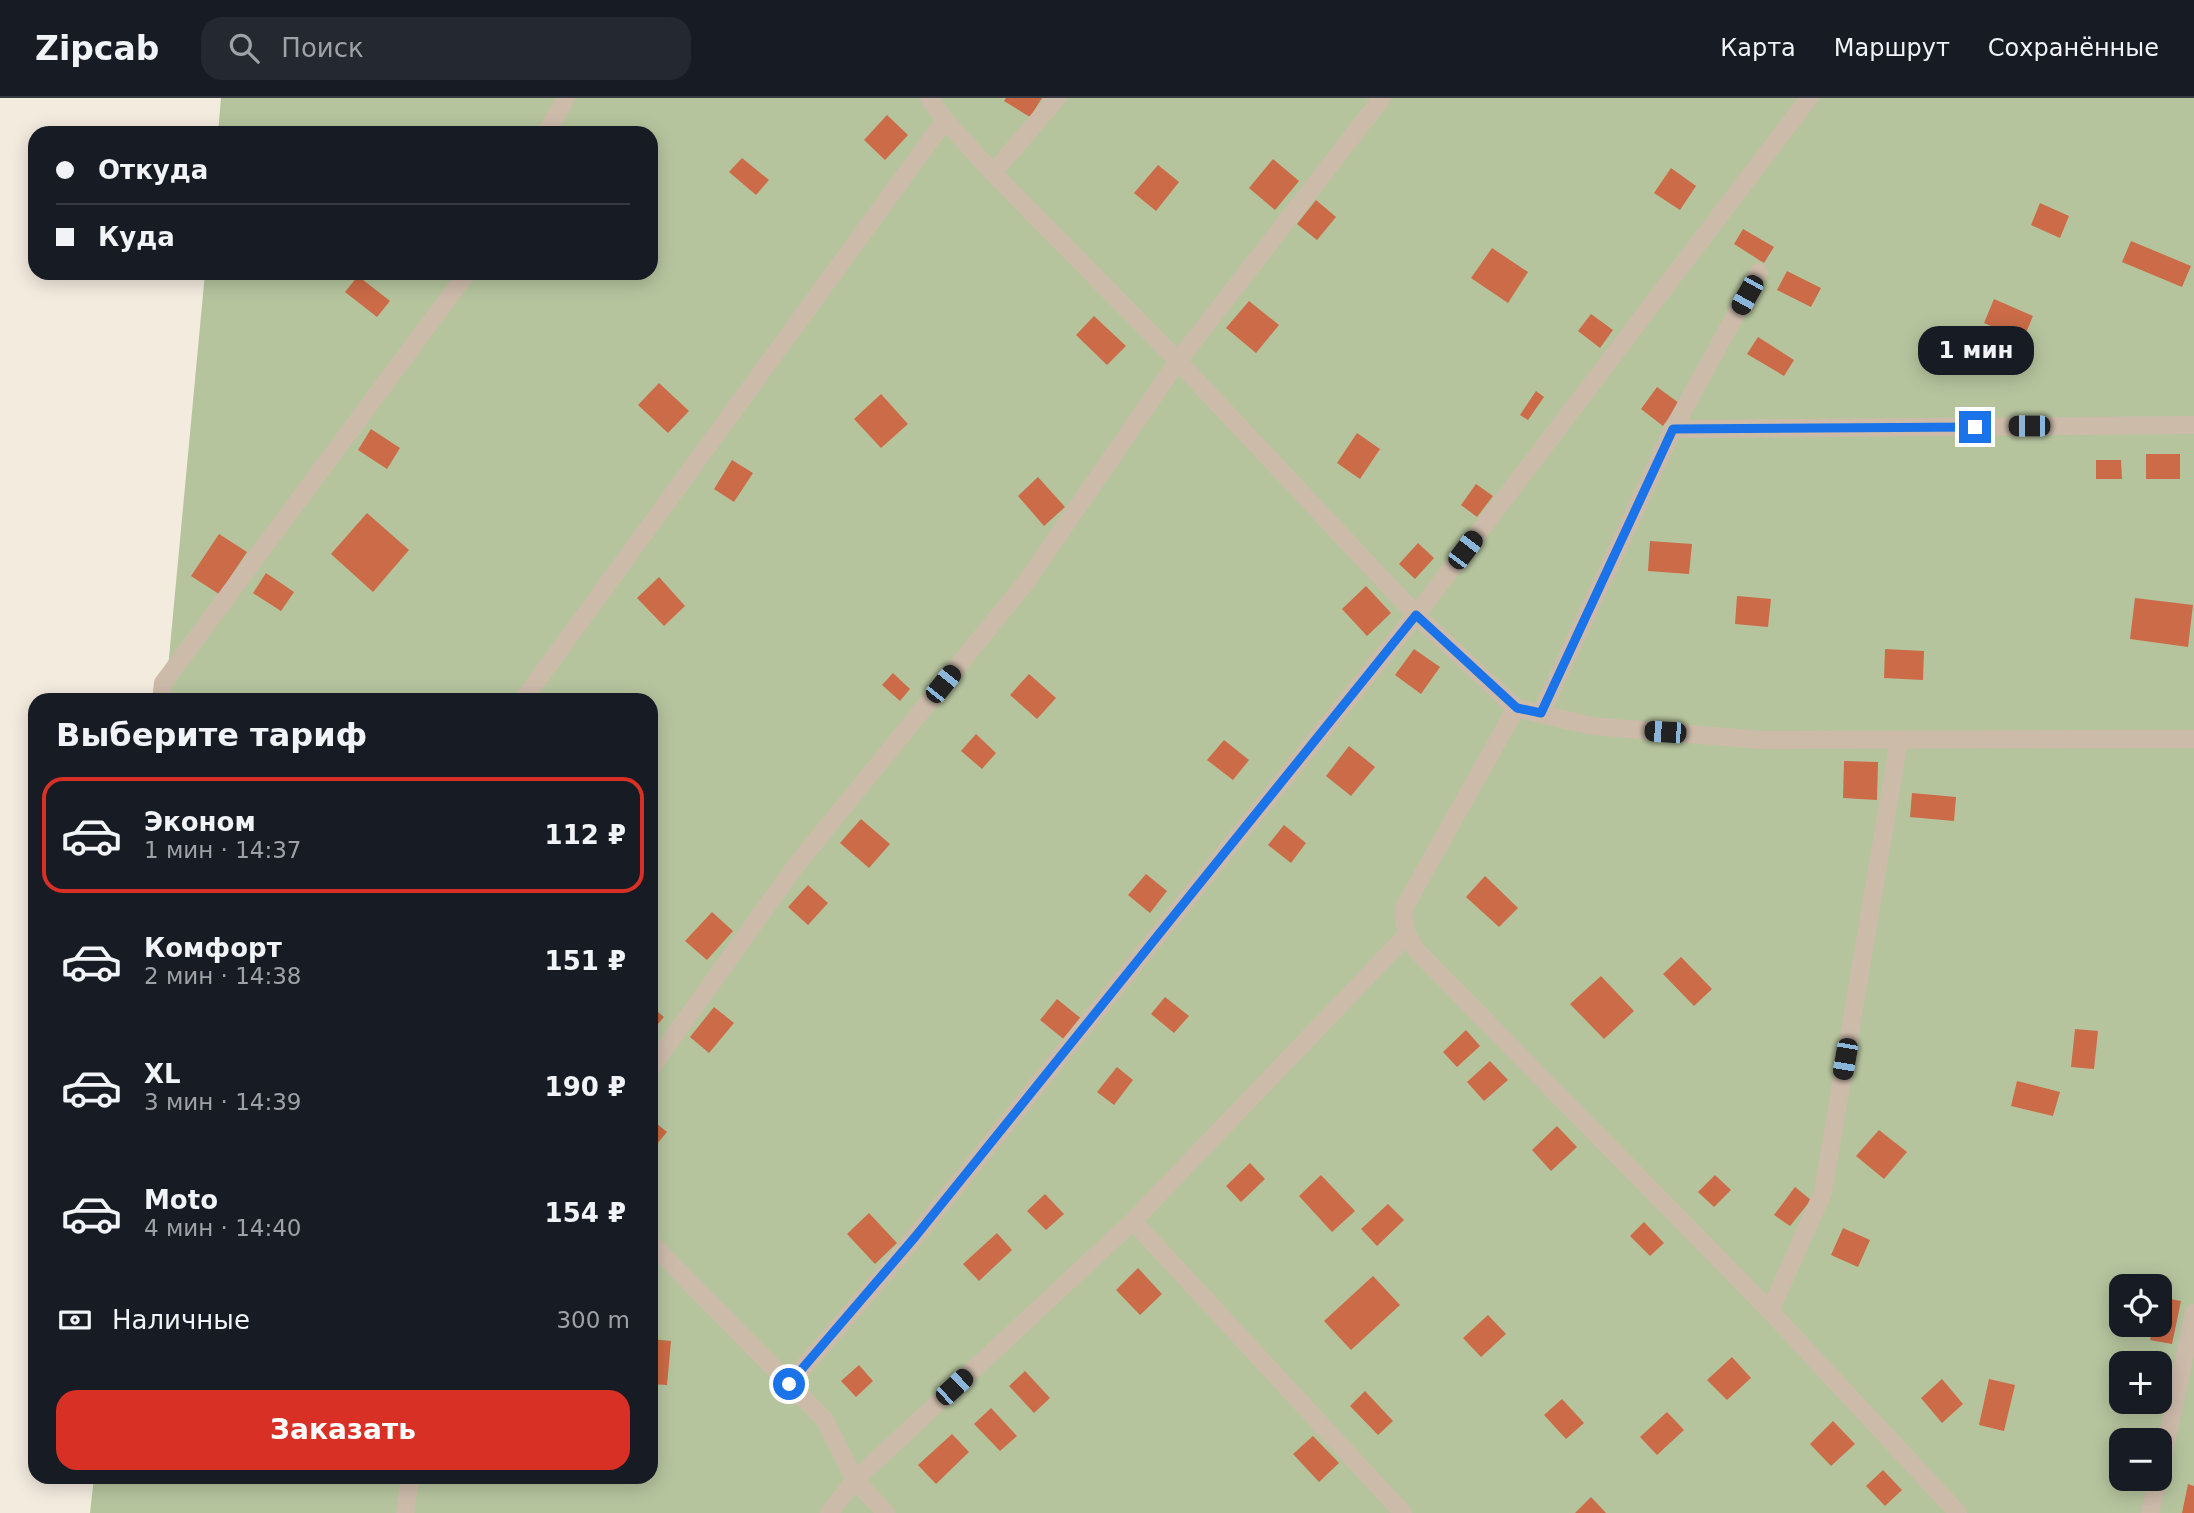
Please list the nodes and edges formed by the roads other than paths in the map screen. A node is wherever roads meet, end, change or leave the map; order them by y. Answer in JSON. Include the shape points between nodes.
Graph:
{"nodes":[{"id":1,"x":566,"y":98,"type":"edge"},
{"id":2,"x":929,"y":98,"type":"edge"},
{"id":3,"x":1057,"y":98,"type":"edge"},
{"id":4,"x":1382,"y":98,"type":"edge"},
{"id":5,"x":1809,"y":98,"type":"edge"},
{"id":6,"x":945,"y":120,"type":"junction"},
{"id":7,"x":550,"y":126,"type":"edge"},
{"id":8,"x":993,"y":173,"type":"junction"},
{"id":9,"x":1759,"y":272,"type":"dead end"},
{"id":10,"x":462,"y":280,"type":"edge"},
{"id":11,"x":1178,"y":361,"type":"junction"},
{"id":12,"x":2194,"y":425,"type":"edge"},
{"id":13,"x":1673,"y":429,"type":"junction"},
{"id":14,"x":1416,"y":615,"type":"junction"},
{"id":15,"x":162,"y":693,"type":"edge"},
{"id":16,"x":528,"y":693,"type":"edge"},
{"id":17,"x":1517,"y":708,"type":"junction"},
{"id":18,"x":1541,"y":713,"type":"junction"},
{"id":19,"x":2194,"y":739,"type":"edge"},
{"id":20,"x":1899,"y":740,"type":"junction"},
{"id":21,"x":1406,"y":936,"type":"junction"},
{"id":22,"x":658,"y":1058,"type":"edge"},
{"id":23,"x":1133,"y":1221,"type":"junction"},
{"id":24,"x":658,"y":1250,"type":"edge"},
{"id":25,"x":1770,"y":1311,"type":"junction"},
{"id":26,"x":2194,"y":1313,"type":"edge"},
{"id":27,"x":789,"y":1384,"type":"junction"},
{"id":28,"x":2169,"y":1428,"type":"edge"},
{"id":29,"x":855,"y":1480,"type":"junction"},
{"id":30,"x":409,"y":1484,"type":"edge"},
{"id":31,"x":2155,"y":1491,"type":"edge"},
{"id":32,"x":405,"y":1513,"type":"edge"},
{"id":33,"x":829,"y":1513,"type":"edge"},
{"id":34,"x":886,"y":1513,"type":"edge"},
{"id":35,"x":1403,"y":1513,"type":"edge"},
{"id":36,"x":1958,"y":1513,"type":"edge"},
{"id":37,"x":2150,"y":1513,"type":"edge"}],
"edges":[{"from":1,"to":7,"type":"street"},
{"from":2,"to":6,"type":"street"},
{"from":3,"to":8,"type":"street"},
{"from":4,"to":11,"type":"street"},
{"from":5,"to":14,"type":"street"},
{"from":6,"to":8,"type":"street"},
{"from":6,"to":16,"type":"street"},
{"from":8,"to":11,"type":"street"},
{"from":9,"to":13,"type":"street"},
{"from":10,"to":15,"type":"street","via":[[163,683]]},
{"from":11,"to":14,"type":"street"},
{"from":11,"to":22,"type":"street","via":[[1026,582],[794,869]]},
{"from":12,"to":13,"type":"street"},
{"from":13,"to":18,"type":"street"},
{"from":14,"to":17,"type":"street"},
{"from":14,"to":27,"type":"street","via":[[907,1247]]},
{"from":17,"to":18,"type":"street"},
{"from":17,"to":21,"type":"street","via":[[1404,908]]},
{"from":18,"to":20,"type":"street","via":[[1592,726],[1736,738]]},
{"from":19,"to":20,"type":"street"},
{"from":20,"to":25,"type":"street","via":[[1822,1192]]},
{"from":21,"to":23,"type":"street"},
{"from":21,"to":25,"type":"street"},
{"from":23,"to":29,"type":"street"},
{"from":23,"to":35,"type":"street"},
{"from":24,"to":27,"type":"street"},
{"from":25,"to":36,"type":"street"},
{"from":26,"to":28,"type":"street"},
{"from":27,"to":29,"type":"street","via":[[824,1419]]},
{"from":29,"to":33,"type":"street"},
{"from":29,"to":34,"type":"street"},
{"from":30,"to":32,"type":"street"},
{"from":31,"to":37,"type":"street"}]}
